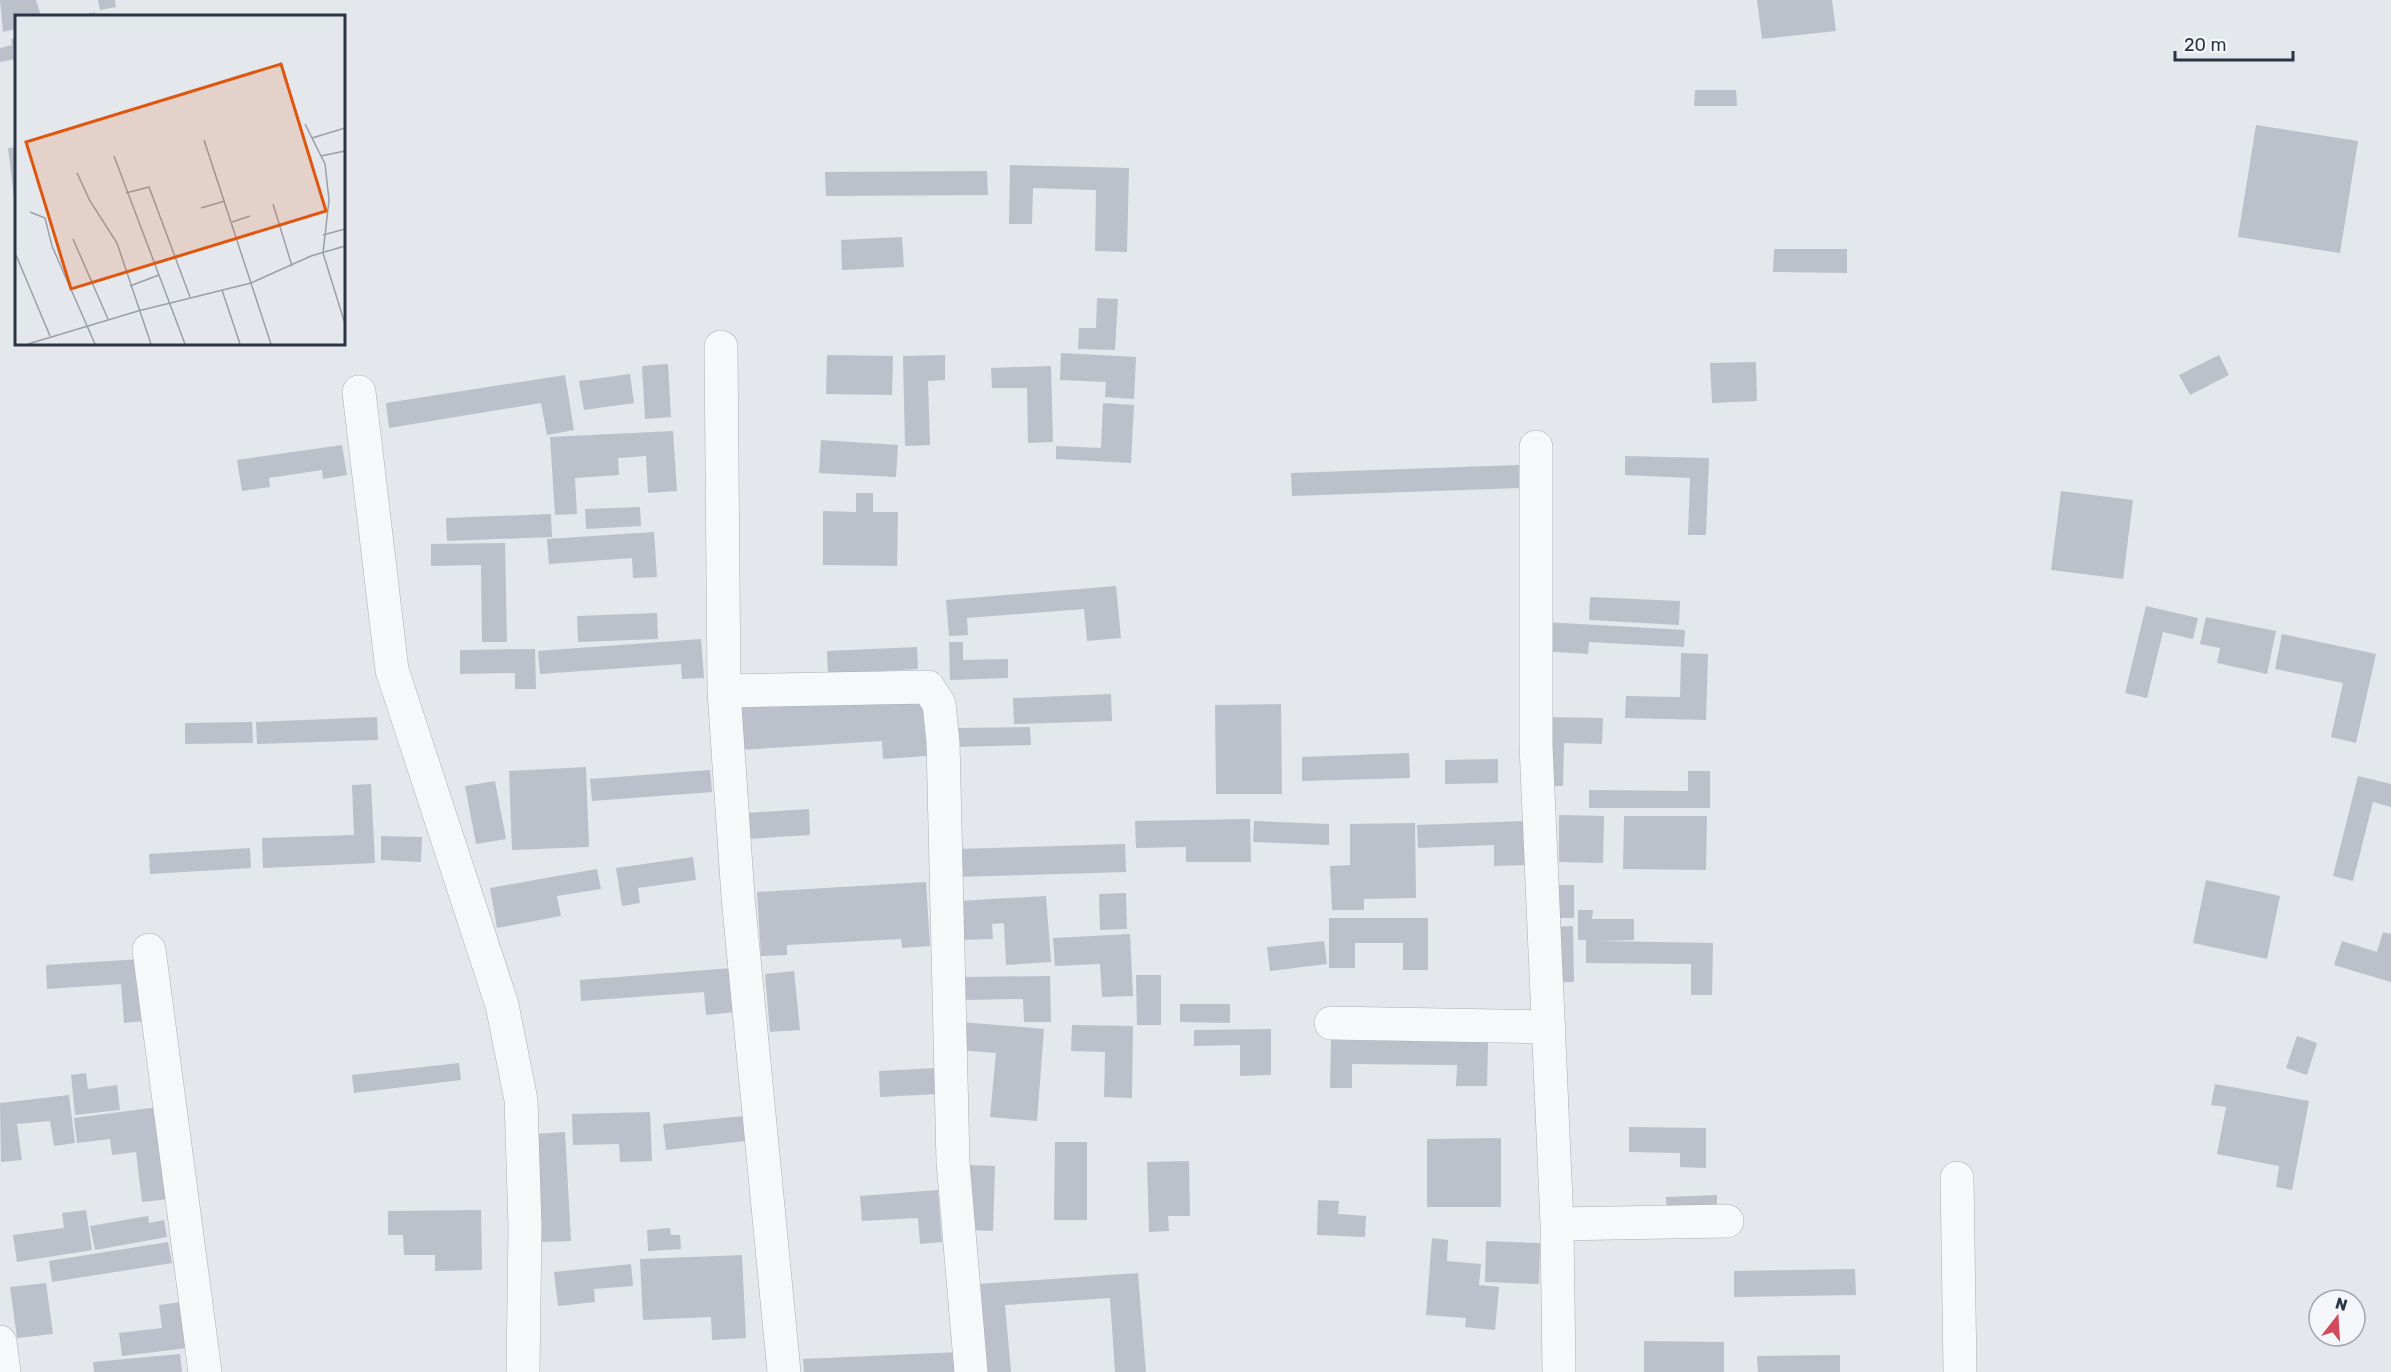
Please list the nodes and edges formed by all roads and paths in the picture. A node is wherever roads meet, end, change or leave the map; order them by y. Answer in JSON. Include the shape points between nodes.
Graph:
{"nodes":[{"id":1,"x":721,"y":347,"type":"dead end"},
{"id":2,"x":359,"y":392,"type":"dead end"},
{"id":3,"x":1536,"y":447,"type":"dead end"},
{"id":4,"x":724,"y":691,"type":"junction"},
{"id":5,"x":149,"y":950,"type":"dead end"},
{"id":6,"x":1331,"y":1023,"type":"dead end"},
{"id":7,"x":1549,"y":1027,"type":"junction"},
{"id":8,"x":1957,"y":1178,"type":"dead end"},
{"id":9,"x":1727,"y":1221,"type":"dead end"},
{"id":10,"x":1557,"y":1224,"type":"junction"},
{"id":11,"x":0,"y":1342,"type":"edge"},
{"id":12,"x":4,"y":1372,"type":"edge"},
{"id":13,"x":206,"y":1372,"type":"edge"},
{"id":14,"x":523,"y":1372,"type":"edge"},
{"id":15,"x":784,"y":1372,"type":"edge"},
{"id":16,"x":971,"y":1372,"type":"edge"},
{"id":17,"x":1559,"y":1372,"type":"edge"},
{"id":18,"x":1960,"y":1372,"type":"edge"}],
"edges":[{"from":1,"to":4,"type":"street"},
{"from":2,"to":14,"type":"street","via":[[392,670],[502,1005],[521,1100],[525,1226]]},
{"from":3,"to":7,"type":"street","via":[[1536,745]]},
{"from":4,"to":15,"type":"street","via":[[738,897]]},
{"from":4,"to":16,"type":"street","via":[[928,687],[939,704],[953,1162]]},
{"from":5,"to":13,"type":"street"},
{"from":6,"to":7,"type":"street"},
{"from":7,"to":10,"type":"street"},
{"from":8,"to":18,"type":"street"},
{"from":9,"to":10,"type":"street"},
{"from":10,"to":17,"type":"street"},
{"from":11,"to":12,"type":"street"}]}
